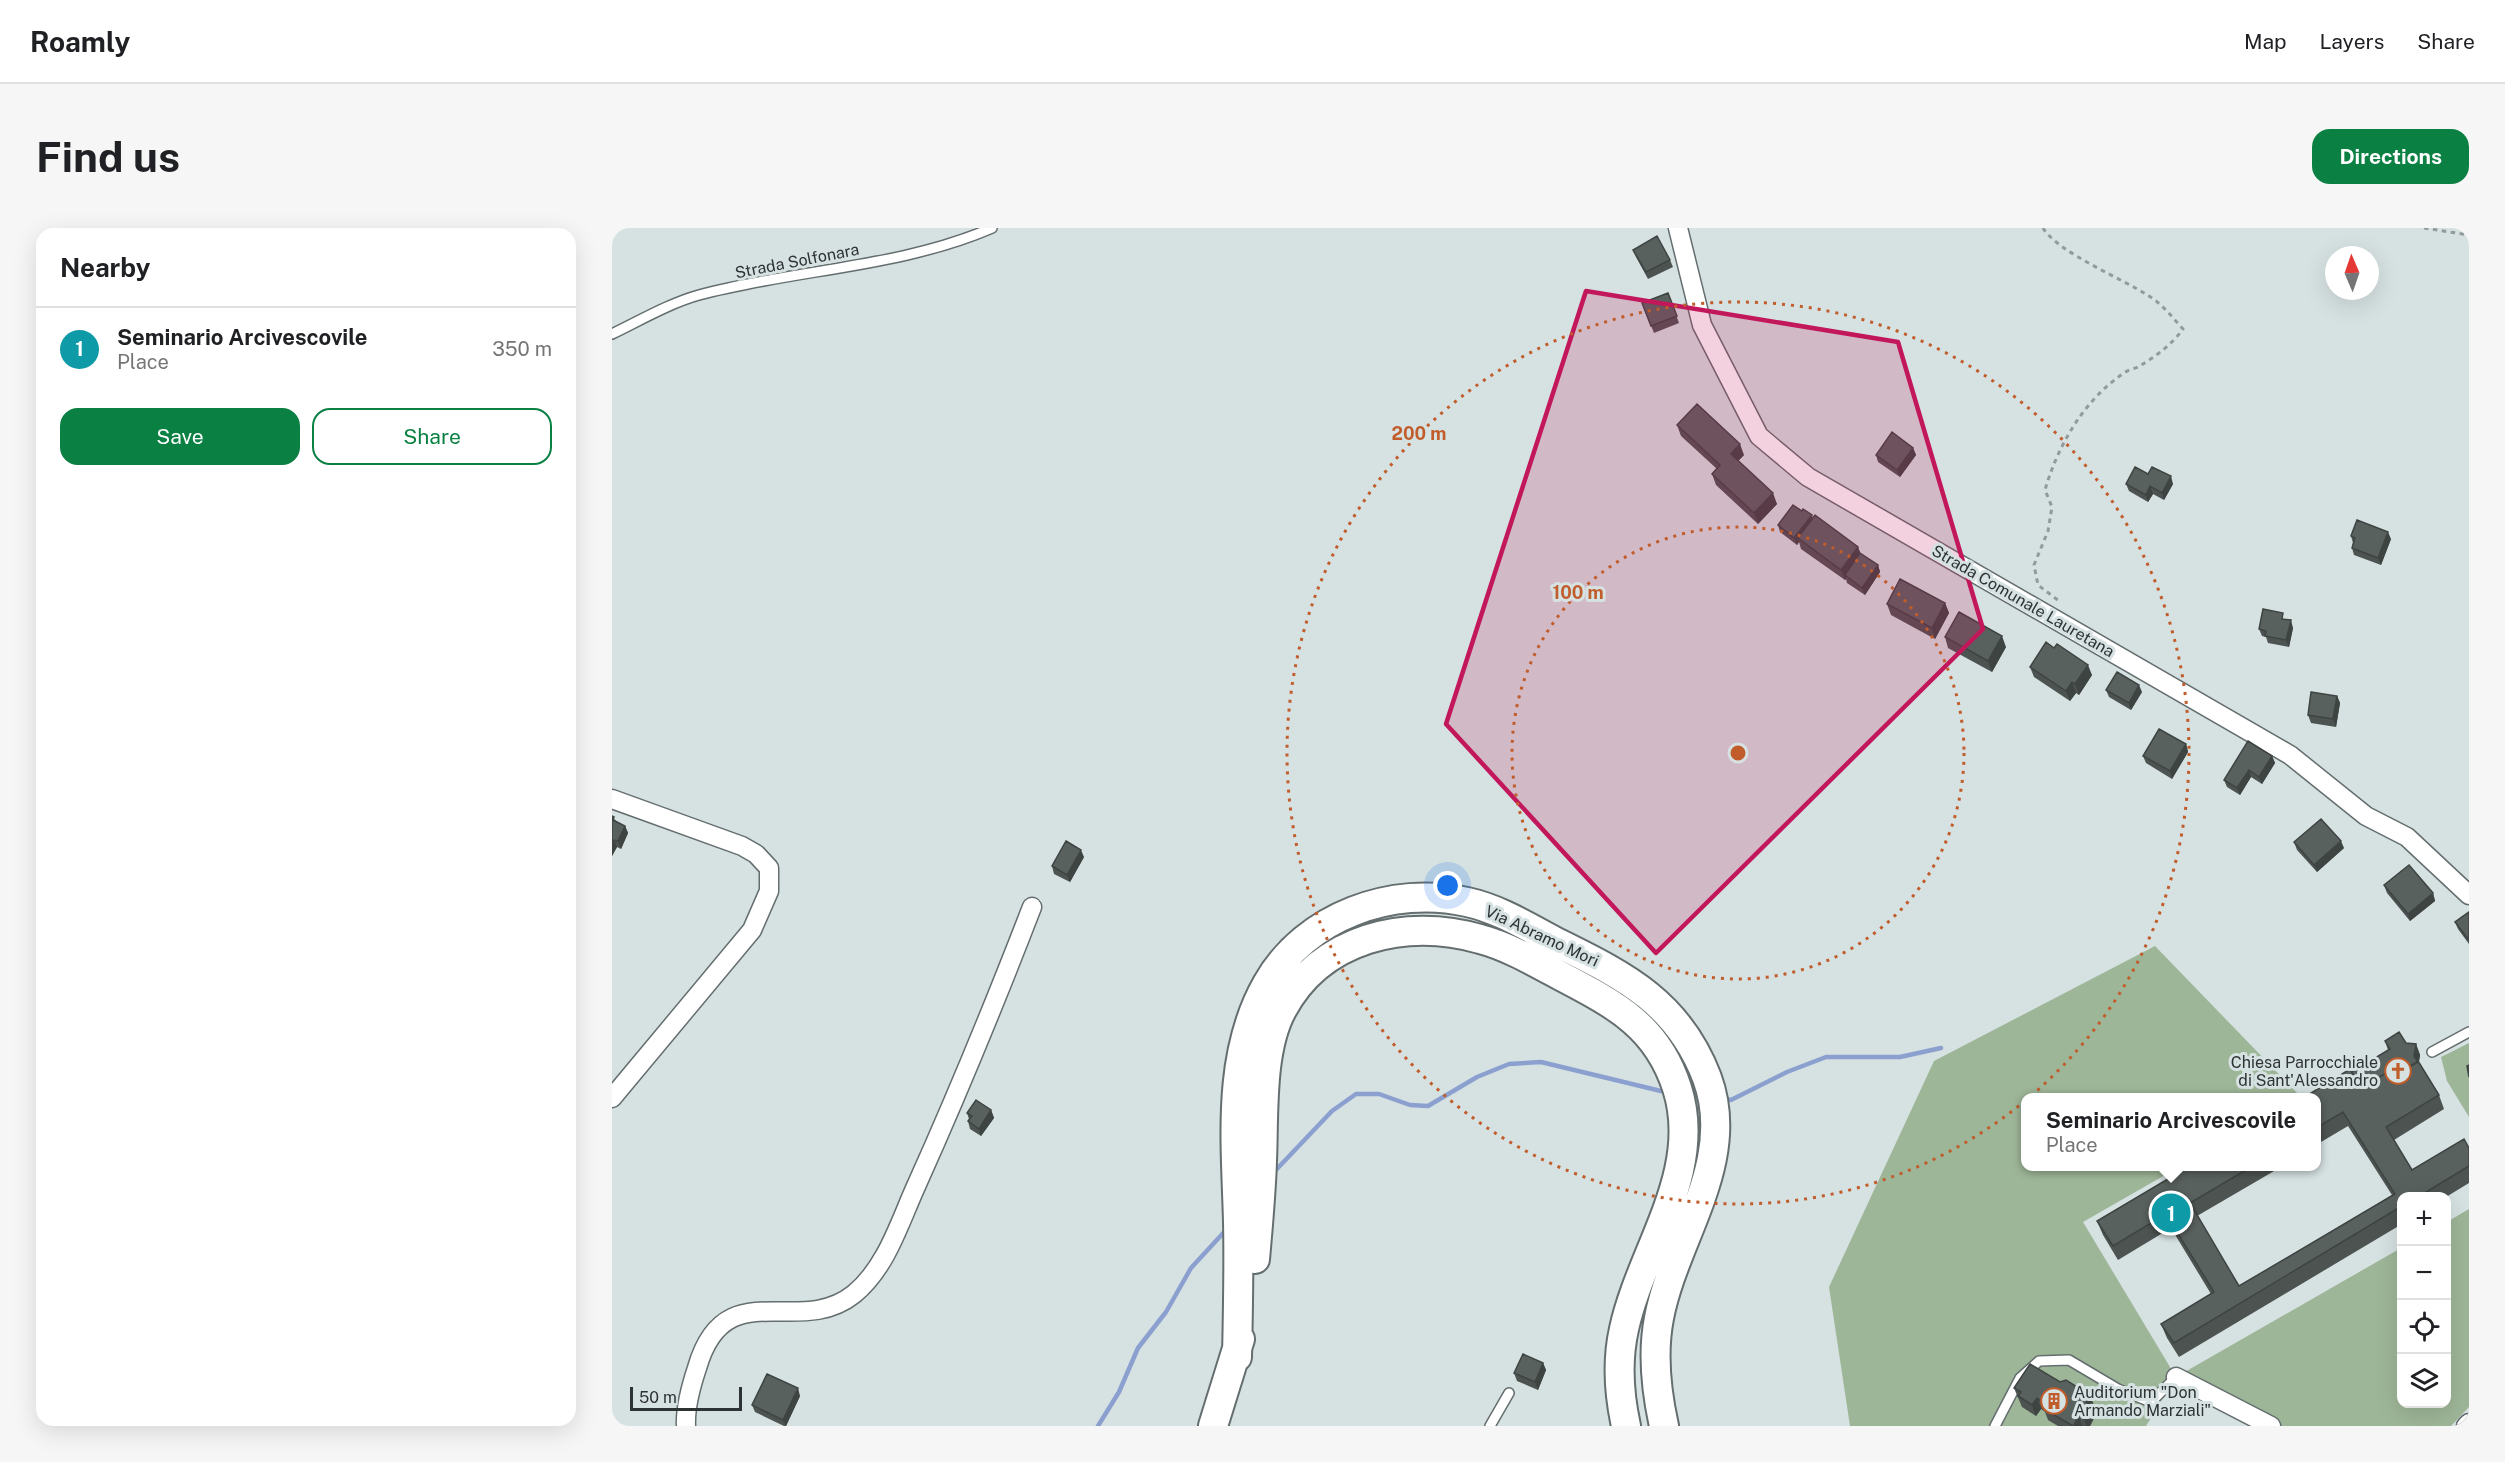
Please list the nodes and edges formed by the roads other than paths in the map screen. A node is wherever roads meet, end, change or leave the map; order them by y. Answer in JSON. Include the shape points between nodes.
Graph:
{"nodes":[{"id":1,"x":992,"y":228,"type":"edge"},
{"id":2,"x":1678,"y":228,"type":"edge"},
{"id":3,"x":612,"y":334,"type":"edge"},
{"id":4,"x":612,"y":799,"type":"edge"},
{"id":5,"x":2469,"y":895,"type":"edge"},
{"id":6,"x":1032,"y":907,"type":"dead end"},
{"id":7,"x":2469,"y":1032,"type":"edge"},
{"id":8,"x":2432,"y":1052,"type":"dead end"},
{"id":9,"x":612,"y":1098,"type":"edge"},
{"id":10,"x":1237,"y":1357,"type":"junction"},
{"id":11,"x":2176,"y":1377,"type":"joint"},
{"id":12,"x":1509,"y":1393,"type":"dead end"},
{"id":13,"x":2469,"y":1423,"type":"edge"},
{"id":14,"x":686,"y":1426,"type":"edge"},
{"id":15,"x":1213,"y":1426,"type":"edge"},
{"id":16,"x":1490,"y":1426,"type":"edge"},
{"id":17,"x":1626,"y":1426,"type":"edge"},
{"id":18,"x":1664,"y":1426,"type":"edge"},
{"id":19,"x":1995,"y":1426,"type":"edge"},
{"id":20,"x":2271,"y":1426,"type":"edge"},
{"id":21,"x":2466,"y":1426,"type":"edge"}],
"edges":[{"from":1,"to":3,"type":"lane","name":"Strada Solfonara","via":[[966,239],[892,258],[697,295]]},
{"from":2,"to":5,"type":"street","name":"Strada Comunale Lauretana","via":[[1702,325],[1759,436],[1808,477],[2290,755],[2366,816],[2407,837]]},
{"from":4,"to":9,"type":"street","via":[[742,846],[769,868],[769,891],[752,930]]},
{"from":6,"to":14,"type":"street","via":[[968,1071],[879,1266],[854,1294],[826,1308],[746,1313],[716,1326],[702,1350]]},
{"from":7,"to":8,"type":"lane"},
{"from":10,"to":15,"type":"main road","name":"Via Abramo Mori"},
{"from":10,"to":17,"type":"main road","name":"Via Abramo Mori","via":[[1255,1257],[1267,1070],[1281,1011],[1304,980],[1328,957],[1360,939],[1403,930],[1441,930],[1482,939],[1547,969],[1630,1015],[1651,1037],[1678,1089],[1683,1118],[1682,1160],[1624,1330],[1619,1369]]},
{"from":10,"to":18,"type":"main road","name":"Via Abramo Mori","via":[[1239,1062],[1249,1019],[1268,981],[1318,929],[1352,910],[1390,900],[1467,901],[1606,966],[1661,1004],[1682,1030],[1708,1082],[1714,1110],[1713,1153],[1703,1198],[1684,1239],[1659,1317],[1655,1357]]},
{"from":11,"to":19,"type":"lane","via":[[2151,1401],[2118,1389],[2069,1360],[2038,1361],[2020,1378]]},
{"from":11,"to":20,"type":"street"},
{"from":12,"to":16,"type":"lane"},
{"from":13,"to":21,"type":"street"}]}
